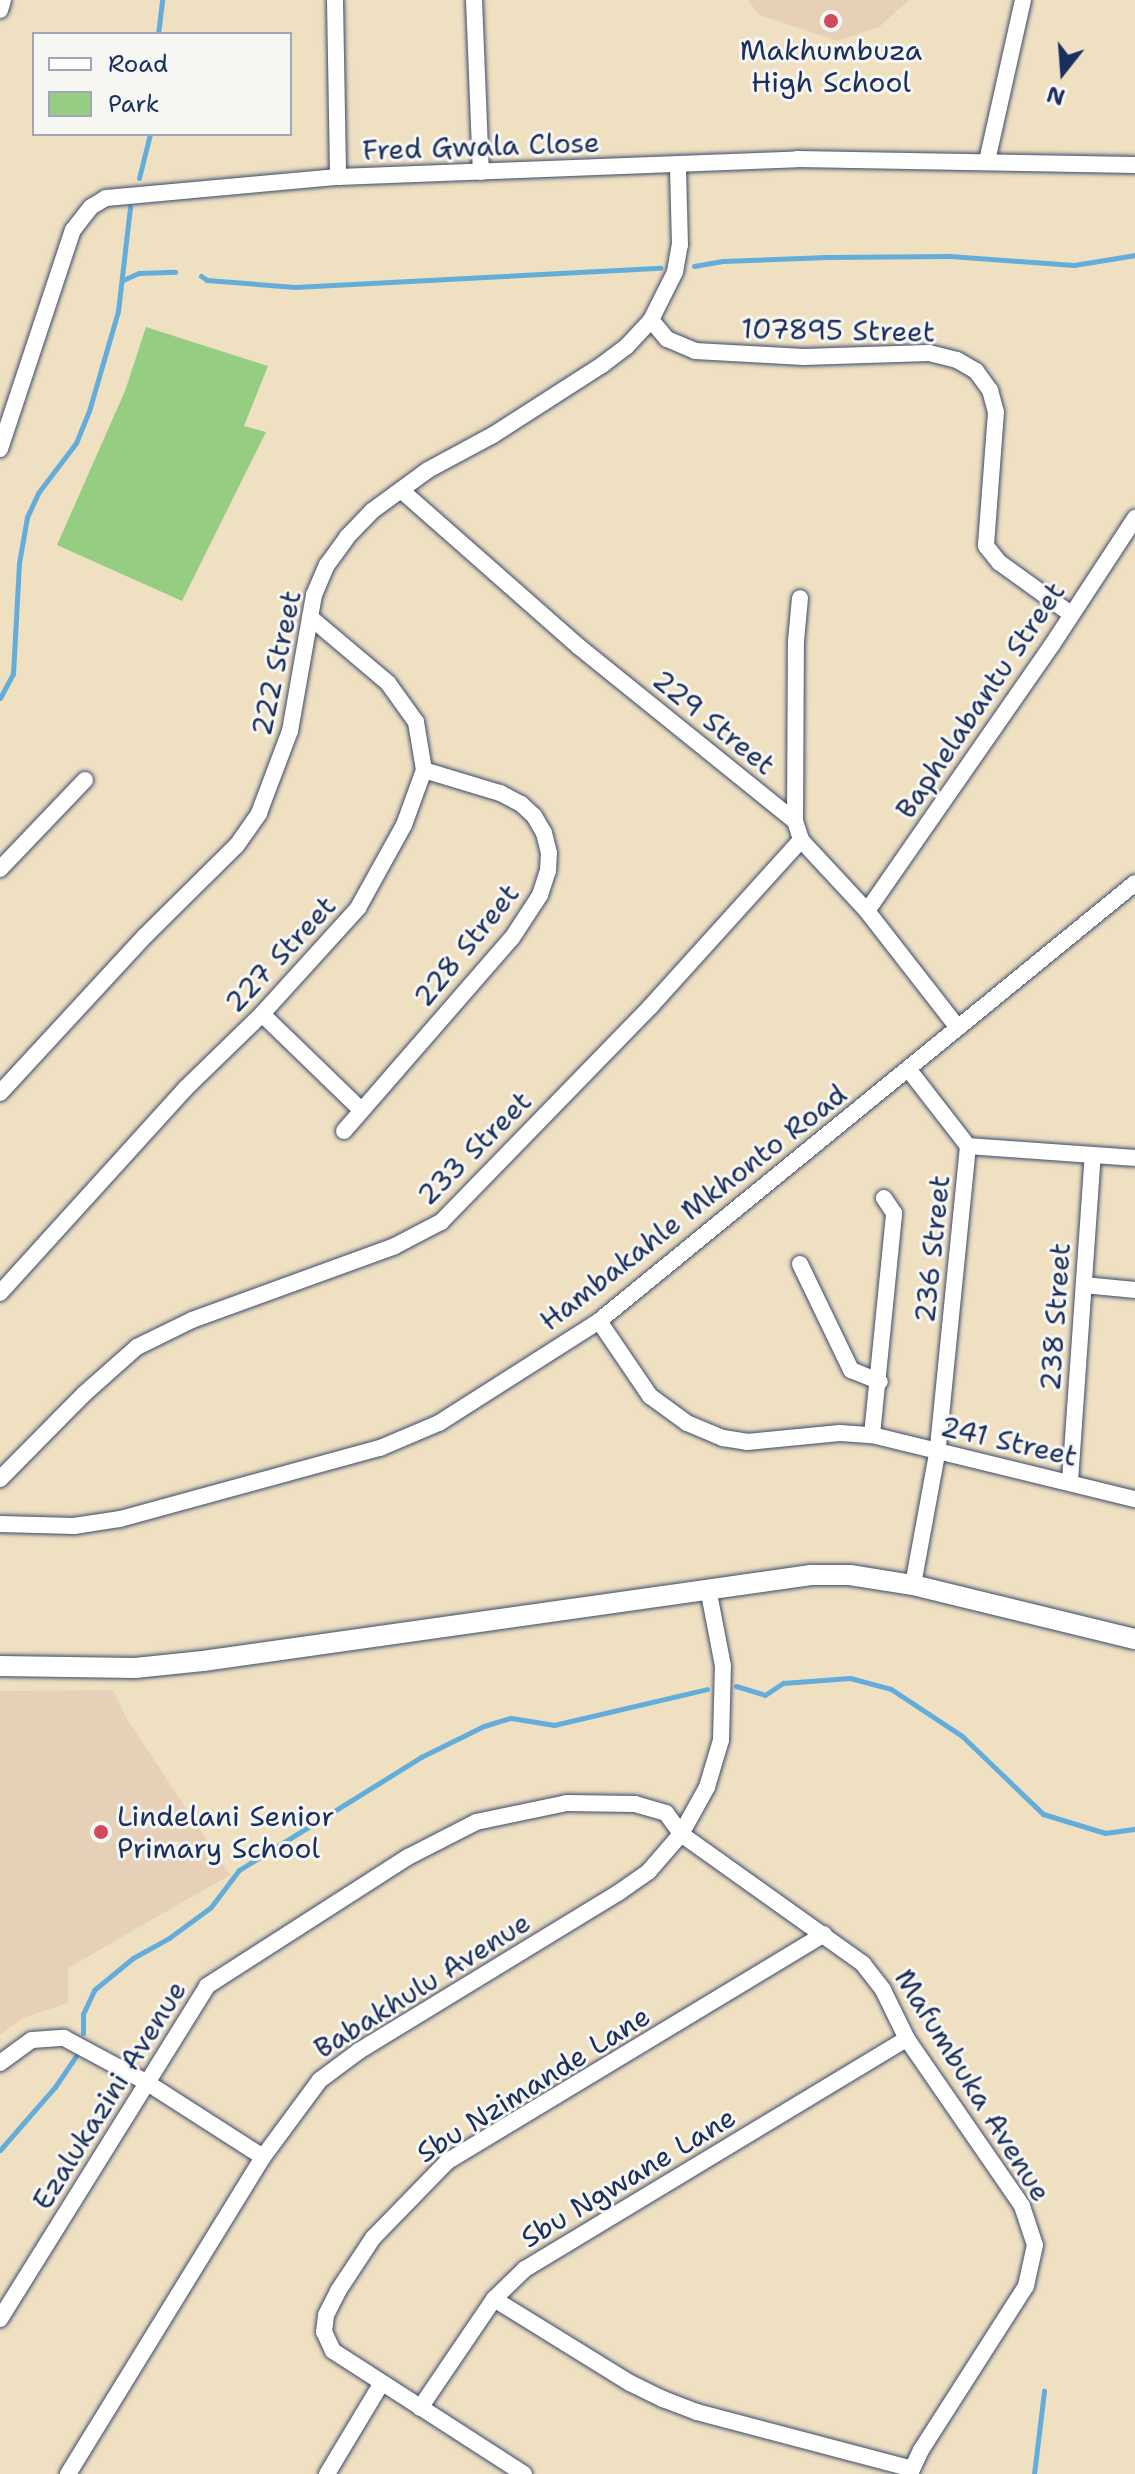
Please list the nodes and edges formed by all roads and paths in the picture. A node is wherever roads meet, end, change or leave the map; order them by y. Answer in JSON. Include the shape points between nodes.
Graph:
{"nodes":[{"id":1,"x":3,"y":0,"type":"edge"},
{"id":2,"x":335,"y":0,"type":"edge"},
{"id":3,"x":474,"y":0,"type":"edge"},
{"id":4,"x":1023,"y":0,"type":"edge"},
{"id":5,"x":0,"y":10,"type":"edge"},
{"id":6,"x":987,"y":161,"type":"junction"},
{"id":7,"x":1135,"y":165,"type":"edge"},
{"id":8,"x":678,"y":166,"type":"junction"},
{"id":9,"x":481,"y":172,"type":"junction"},
{"id":10,"x":338,"y":177,"type":"junction"},
{"id":11,"x":651,"y":320,"type":"junction"},
{"id":12,"x":0,"y":449,"type":"edge"},
{"id":13,"x":401,"y":490,"type":"junction"},
{"id":14,"x":1135,"y":518,"type":"edge"},
{"id":15,"x":800,"y":598,"type":"dead end"},
{"id":16,"x":1071,"y":614,"type":"junction"},
{"id":17,"x":310,"y":617,"type":"junction"},
{"id":18,"x":424,"y":770,"type":"junction"},
{"id":19,"x":85,"y":780,"type":"dead end"},
{"id":20,"x":795,"y":821,"type":"junction"},
{"id":21,"x":801,"y":840,"type":"junction"},
{"id":22,"x":0,"y":869,"type":"edge"},
{"id":23,"x":1133,"y":890,"type":"edge"},
{"id":24,"x":867,"y":911,"type":"junction"},
{"id":25,"x":262,"y":1014,"type":"junction"},
{"id":26,"x":958,"y":1028,"type":"junction"},
{"id":27,"x":909,"y":1070,"type":"junction"},
{"id":28,"x":0,"y":1093,"type":"edge"},
{"id":29,"x":361,"y":1110,"type":"junction"},
{"id":30,"x":344,"y":1131,"type":"dead end"},
{"id":31,"x":968,"y":1146,"type":"junction"},
{"id":32,"x":1093,"y":1156,"type":"junction"},
{"id":33,"x":1135,"y":1158,"type":"edge"},
{"id":34,"x":884,"y":1198,"type":"dead end"},
{"id":35,"x":800,"y":1264,"type":"dead end"},
{"id":36,"x":1084,"y":1285,"type":"junction"},
{"id":37,"x":1135,"y":1290,"type":"edge"},
{"id":38,"x":0,"y":1293,"type":"edge"},
{"id":39,"x":599,"y":1321,"type":"junction"},
{"id":40,"x":880,"y":1382,"type":"junction"},
{"id":41,"x":872,"y":1435,"type":"junction"},
{"id":42,"x":937,"y":1454,"type":"junction"},
{"id":43,"x":0,"y":1479,"type":"edge"},
{"id":44,"x":1070,"y":1481,"type":"junction"},
{"id":45,"x":1135,"y":1499,"type":"edge"},
{"id":46,"x":0,"y":1524,"type":"edge"},
{"id":47,"x":913,"y":1585,"type":"junction"},
{"id":48,"x":708,"y":1588,"type":"junction"},
{"id":49,"x":1135,"y":1639,"type":"edge"},
{"id":50,"x":0,"y":1666,"type":"edge"},
{"id":51,"x":681,"y":1834,"type":"junction"},
{"id":52,"x":824,"y":1934,"type":"junction"},
{"id":53,"x":907,"y":2039,"type":"junction"},
{"id":54,"x":0,"y":2063,"type":"edge"},
{"id":55,"x":146,"y":2082,"type":"junction"},
{"id":56,"x":263,"y":2157,"type":"junction"},
{"id":57,"x":494,"y":2299,"type":"junction"},
{"id":58,"x":0,"y":2319,"type":"edge"},
{"id":59,"x":381,"y":2384,"type":"junction"},
{"id":60,"x":420,"y":2408,"type":"junction"},
{"id":61,"x":911,"y":2472,"type":"edge"},
{"id":62,"x":68,"y":2474,"type":"edge"},
{"id":63,"x":327,"y":2474,"type":"edge"},
{"id":64,"x":524,"y":2474,"type":"edge"}],
"edges":[{"from":1,"to":5,"type":"street"},
{"from":2,"to":10,"type":"street"},
{"from":3,"to":9,"type":"street"},
{"from":4,"to":6,"type":"street"},
{"from":6,"to":7,"type":"street","name":"Fred Gwala Close"},
{"from":6,"to":8,"type":"street","name":"Fred Gwala Close","via":[[797,159]]},
{"from":8,"to":9,"type":"street","name":"Fred Gwala Close"},
{"from":8,"to":11,"type":"street","name":"222 Street","via":[[680,245],[675,272]]},
{"from":9,"to":10,"type":"street","name":"Fred Gwala Close"},
{"from":10,"to":12,"type":"street","name":"Fred Gwala Close","via":[[121,195],[91,207],[73,230]]},
{"from":11,"to":13,"type":"street","name":"222 Street","via":[[602,365]]},
{"from":11,"to":16,"type":"street","name":"107895 Street","via":[[667,339],[707,353],[929,353],[976,371],[990,390],[996,412],[986,546],[1000,563]]},
{"from":13,"to":17,"type":"street","name":"222 Street","via":[[347,537],[327,565]]},
{"from":13,"to":20,"type":"street","name":"229 Street","via":[[578,646]]},
{"from":14,"to":16,"type":"street","name":"Baphelabantu Street"},
{"from":15,"to":20,"type":"street"},
{"from":16,"to":24,"type":"street","name":"Baphelabantu Street"},
{"from":17,"to":18,"type":"street","name":"227 Street","via":[[404,702],[416,722]]},
{"from":17,"to":28,"type":"street","name":"222 Street","via":[[290,731],[259,813],[237,845]]},
{"from":18,"to":25,"type":"street","name":"227 Street","via":[[404,825],[358,908]]},
{"from":18,"to":29,"type":"street","name":"228 Street","via":[[521,804],[544,833],[548,871],[540,895],[512,938]]},
{"from":19,"to":22,"type":"street"},
{"from":20,"to":21,"type":"street"},
{"from":21,"to":24,"type":"street"},
{"from":21,"to":43,"type":"street","name":"233 Street","via":[[651,1006],[441,1222],[395,1246],[192,1320],[137,1347]]},
{"from":23,"to":26,"type":"street","name":"Hambakahle Mkhonto Road"},
{"from":24,"to":26,"type":"street"},
{"from":25,"to":29,"type":"street"},
{"from":25,"to":38,"type":"street","name":"227 Street","via":[[186,1088]]},
{"from":26,"to":27,"type":"street","name":"Hambakahle Mkhonto Road"},
{"from":27,"to":31,"type":"street","name":"236 Street"},
{"from":27,"to":39,"type":"street","name":"Hambakahle Mkhonto Road"},
{"from":29,"to":30,"type":"street","name":"228 Street"},
{"from":31,"to":32,"type":"street"},
{"from":31,"to":42,"type":"street","name":"236 Street"},
{"from":32,"to":33,"type":"street"},
{"from":32,"to":36,"type":"street","name":"238 Street"},
{"from":34,"to":40,"type":"street","via":[[894,1213]]},
{"from":35,"to":40,"type":"street","via":[[851,1370]]},
{"from":36,"to":37,"type":"street"},
{"from":36,"to":44,"type":"street","name":"238 Street"},
{"from":39,"to":41,"type":"street","name":"241 Street","via":[[650,1396],[687,1423],[747,1442]]},
{"from":39,"to":46,"type":"street","name":"Hambakahle Mkhonto Road","via":[[439,1423],[380,1448],[120,1519],[74,1526]]},
{"from":40,"to":41,"type":"street"},
{"from":41,"to":42,"type":"street","name":"241 Street"},
{"from":42,"to":44,"type":"street","name":"241 Street"},
{"from":42,"to":47,"type":"street","name":"236 Street"},
{"from":44,"to":45,"type":"street","name":"241 Street"},
{"from":47,"to":48,"type":"street","via":[[811,1575]]},
{"from":47,"to":49,"type":"street"},
{"from":48,"to":50,"type":"street","via":[[203,1661],[135,1668]]},
{"from":48,"to":51,"type":"street","name":"Babakhulu Avenue","via":[[723,1666],[721,1740],[707,1787]]},
{"from":51,"to":52,"type":"street","name":"Mafumbuka Avenue"},
{"from":51,"to":55,"type":"street","name":"Ezalukazini Avenue","via":[[674,1820],[658,1809],[604,1802],[539,1807],[446,1835],[207,1986]]},
{"from":51,"to":56,"type":"street","name":"Babakhulu Avenue","via":[[649,1871],[618,1893],[337,2065],[300,2103]]},
{"from":52,"to":53,"type":"street","name":"Mafumbuka Avenue","via":[[874,1976]]},
{"from":52,"to":59,"type":"street","name":"Sbu Nzimande Lane","via":[[448,2161],[373,2238],[326,2315],[324,2332],[333,2351]]},
{"from":53,"to":57,"type":"street","name":"Sbu Ngwane Lane","via":[[525,2269]]},
{"from":53,"to":61,"type":"street","name":"Mafumbuka Avenue","via":[[1022,2206],[1035,2245],[1026,2286]]},
{"from":54,"to":55,"type":"street","via":[[32,2040],[54,2036]]},
{"from":55,"to":56,"type":"street"},
{"from":55,"to":58,"type":"street","name":"Ezalukazini Avenue"},
{"from":56,"to":62,"type":"street","name":"Babakhulu Avenue"},
{"from":57,"to":60,"type":"street","name":"Sbu Ngwane Lane"},
{"from":57,"to":61,"type":"street","via":[[663,2399]]},
{"from":59,"to":60,"type":"street"},
{"from":59,"to":63,"type":"street"},
{"from":60,"to":64,"type":"street"}]}
